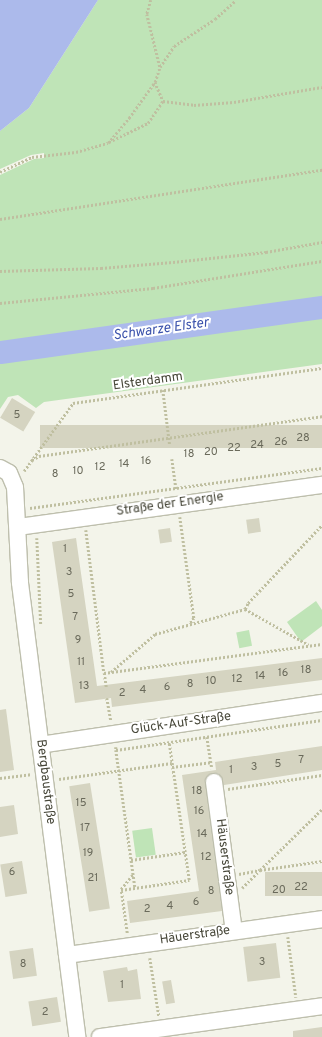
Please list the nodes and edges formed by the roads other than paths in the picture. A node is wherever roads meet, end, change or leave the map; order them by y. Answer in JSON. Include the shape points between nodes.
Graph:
{"nodes":[{"id":1,"x":0,"y":468,"type":"edge"},
{"id":2,"x":322,"y":485,"type":"edge"},
{"id":3,"x":18,"y":527,"type":"junction"},
{"id":4,"x":322,"y":703,"type":"edge"},
{"id":5,"x":40,"y":745,"type":"junction"},
{"id":6,"x":214,"y":782,"type":"road end"},
{"id":7,"x":322,"y":919,"type":"edge"},
{"id":8,"x":234,"y":931,"type":"junction"},
{"id":9,"x":67,"y":955,"type":"junction"},
{"id":10,"x":322,"y":1006,"type":"edge"},
{"id":11,"x":77,"y":1037,"type":"edge"},
{"id":12,"x":100,"y":1037,"type":"edge"}],
"edges":[{"from":1,"to":3,"type":"street","name":"Bergbaustraße","via":[[14,480]]},
{"from":2,"to":3,"type":"street","name":"Straße der Energie"},
{"from":3,"to":5,"type":"street","name":"Bergbaustraße","via":[[20,583]]},
{"from":4,"to":5,"type":"street","name":"Glück-Auf-Straße"},
{"from":5,"to":9,"type":"street","name":"Bergbaustraße"},
{"from":6,"to":8,"type":"street","name":"Häuserstraße"},
{"from":7,"to":8,"type":"street","name":"Häuerstraße"},
{"from":8,"to":9,"type":"street","name":"Häuerstraße"},
{"from":9,"to":11,"type":"street","name":"Bergbaustraße"},
{"from":10,"to":12,"type":"street"}]}
